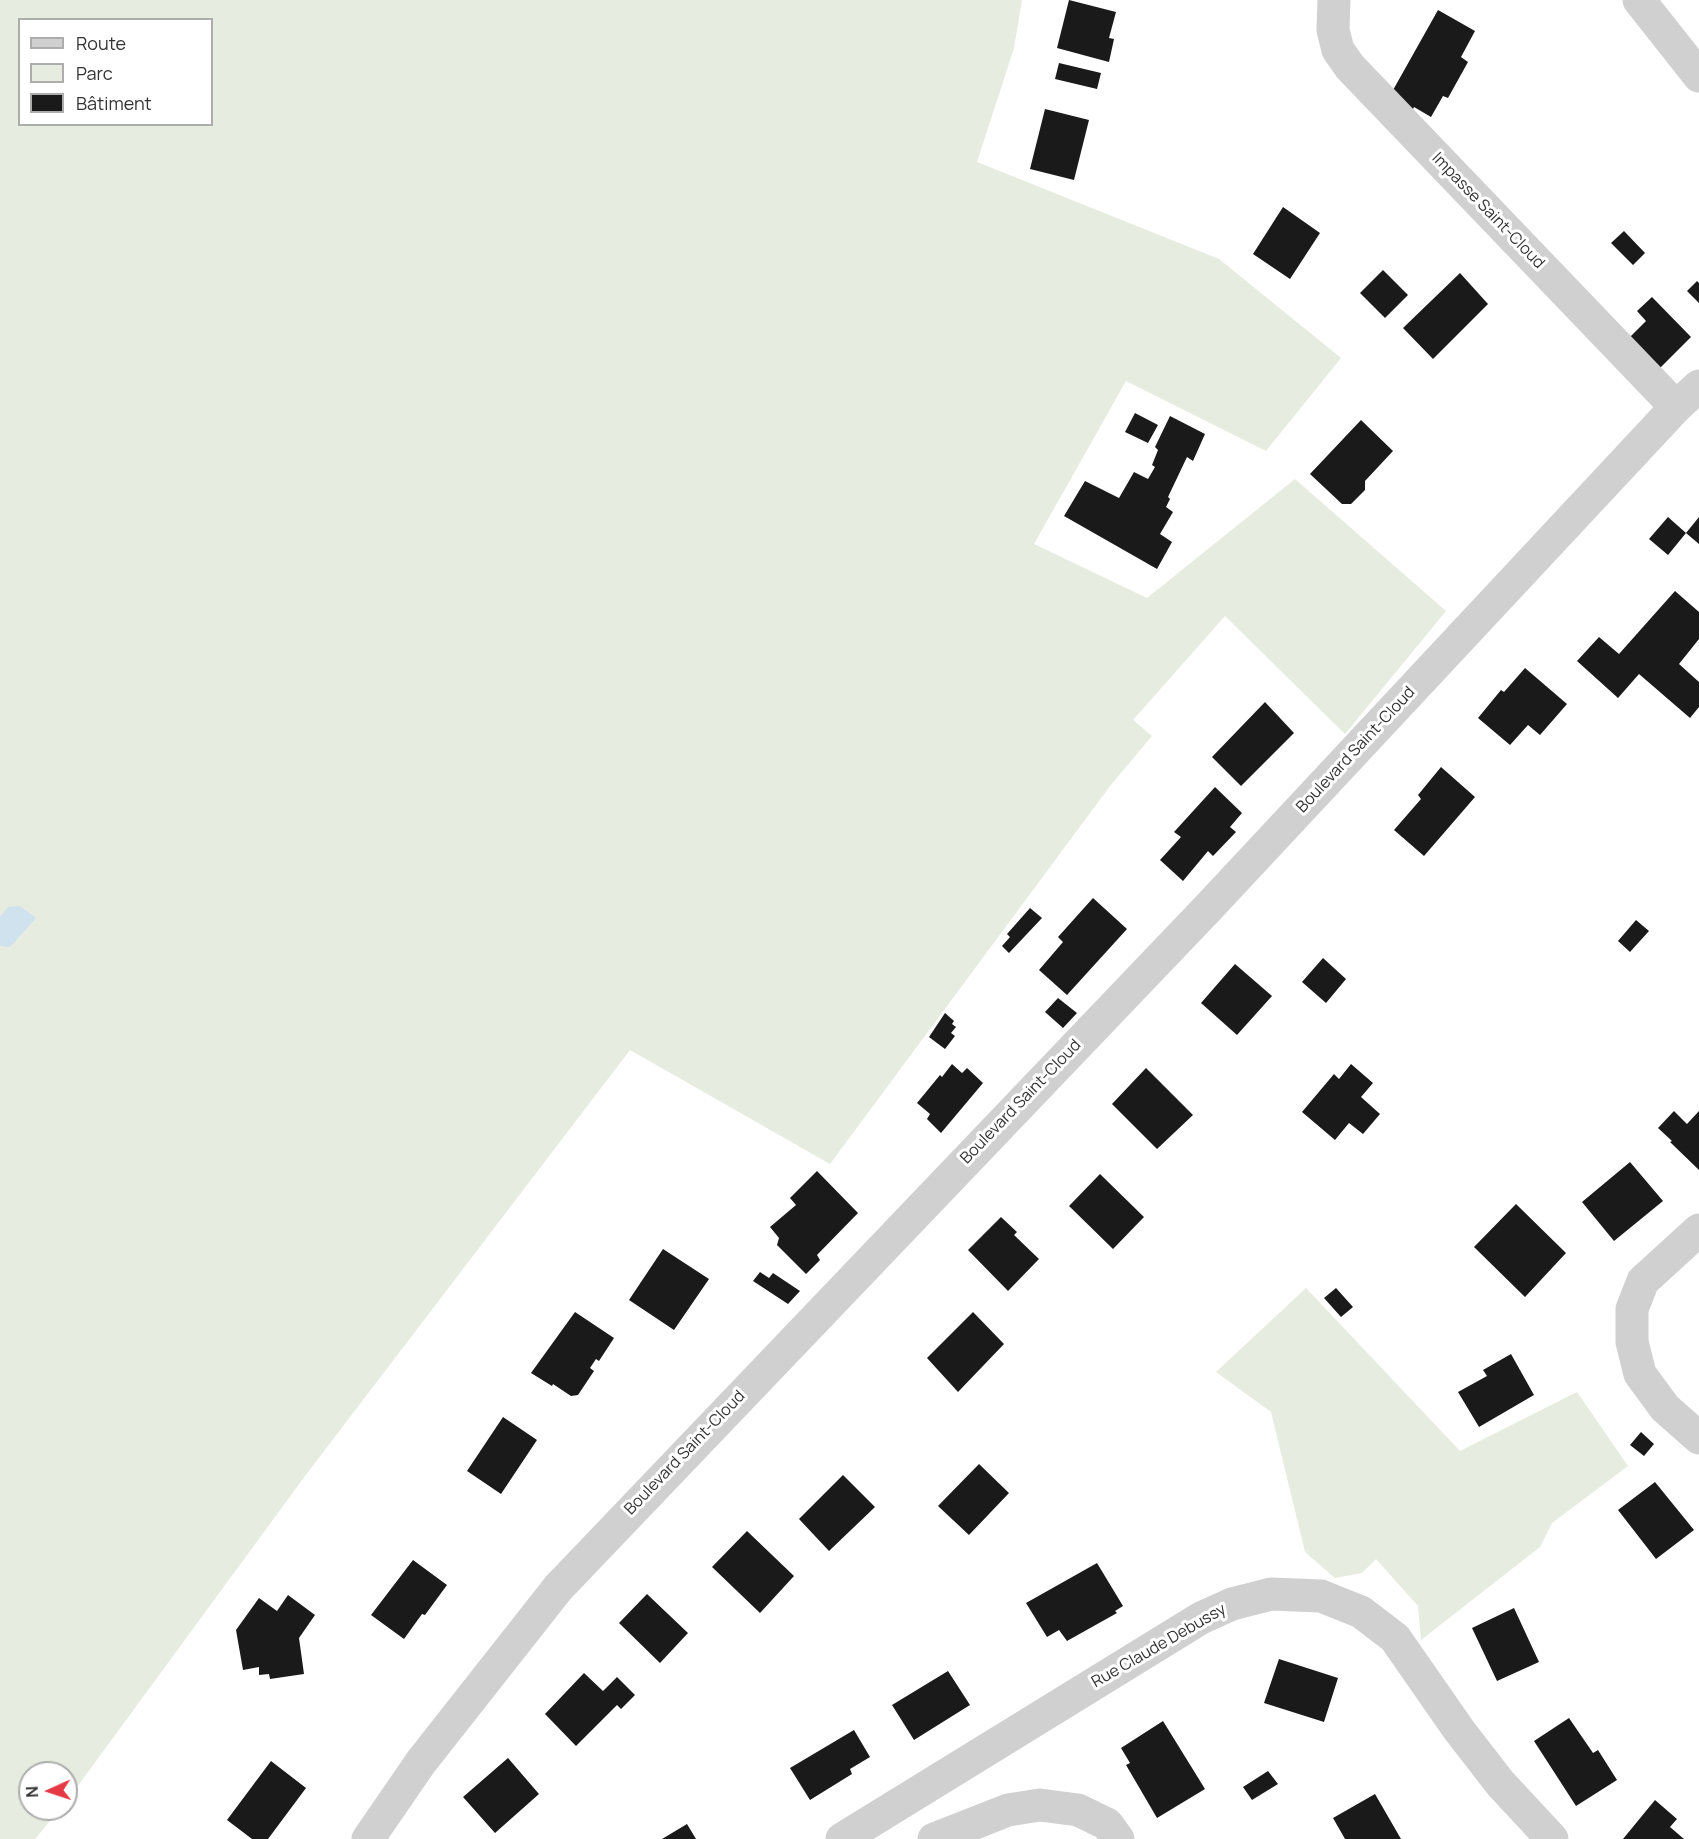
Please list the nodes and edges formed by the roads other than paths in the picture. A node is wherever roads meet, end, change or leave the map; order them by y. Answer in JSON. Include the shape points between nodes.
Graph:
{"nodes":[{"id":1,"x":1334,"y":0,"type":"edge"},
{"id":2,"x":1639,"y":0,"type":"edge"},
{"id":3,"x":1699,"y":76,"type":"edge"},
{"id":4,"x":1688,"y":397,"type":"edge"},
{"id":5,"x":1699,"y":1230,"type":"edge"},
{"id":6,"x":1699,"y":1438,"type":"edge"},
{"id":7,"x":368,"y":1839,"type":"edge"},
{"id":8,"x":842,"y":1839,"type":"edge"},
{"id":9,"x":934,"y":1839,"type":"edge"},
{"id":10,"x":1118,"y":1839,"type":"edge"},
{"id":11,"x":1552,"y":1839,"type":"edge"}],
"edges":[{"from":1,"to":4,"type":"street","name":"Impasse Saint-Cloud","via":[[1333,30],[1338,50],[1350,67]]},
{"from":2,"to":3,"type":"street"},
{"from":4,"to":7,"type":"street","name":"Boulevard Saint-Cloud","via":[[1208,908],[558,1588],[421,1762]]},
{"from":5,"to":6,"type":"street","via":[[1643,1281],[1632,1309],[1632,1342],[1640,1374],[1665,1408]]},
{"from":8,"to":11,"type":"street","name":"Rue Claude Debussy","via":[[1201,1618],[1232,1604],[1271,1594],[1321,1596],[1361,1612],[1395,1638],[1500,1783]]},
{"from":9,"to":10,"type":"street","via":[[1008,1810],[1040,1804],[1078,1810],[1107,1824]]}]}
